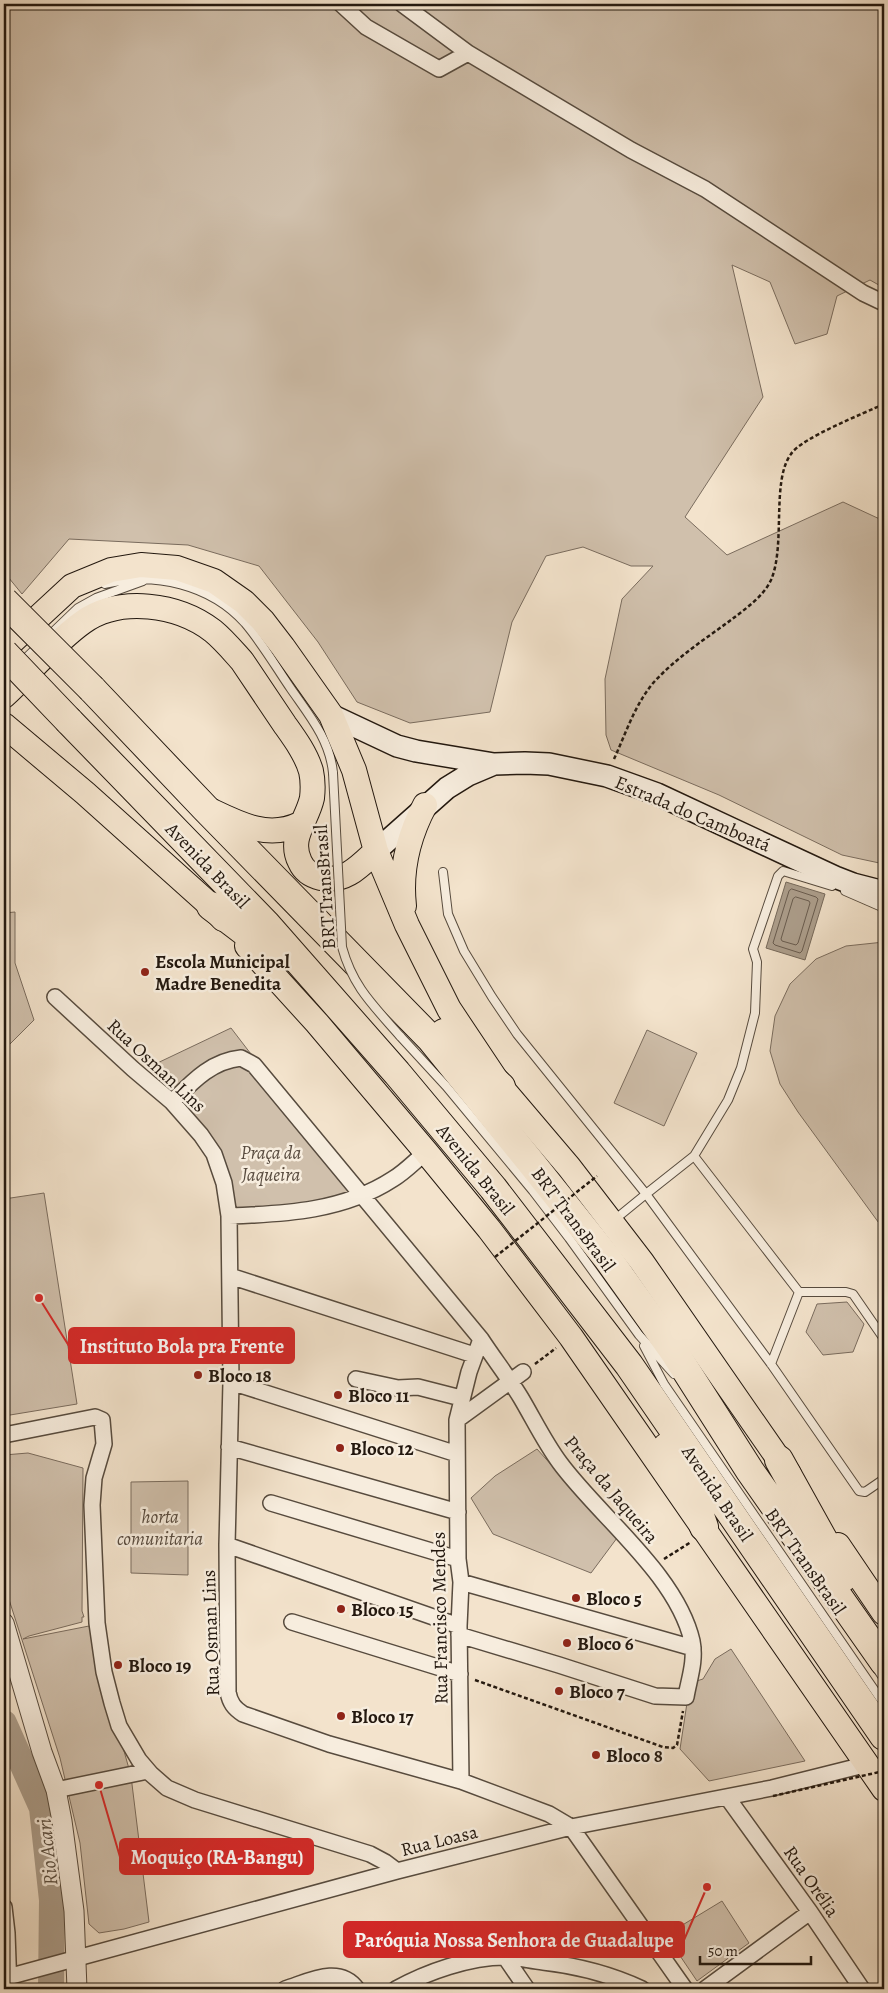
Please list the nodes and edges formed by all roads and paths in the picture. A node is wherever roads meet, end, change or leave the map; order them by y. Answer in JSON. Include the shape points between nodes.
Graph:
{"nodes":[{"id":1,"x":341,"y":4,"type":"edge"},
{"id":2,"x":402,"y":4,"type":"edge"},
{"id":3,"x":468,"y":53,"type":"junction"},
{"id":4,"x":884,"y":304,"type":"edge"},
{"id":5,"x":884,"y":404,"type":"edge"},
{"id":6,"x":144,"y":580,"type":"junction"},
{"id":7,"x":100,"y":585,"type":"dead end"},
{"id":8,"x":4,"y":601,"type":"edge"},
{"id":9,"x":54,"y":614,"type":"dead end"},
{"id":10,"x":28,"y":638,"type":"dead end"},
{"id":11,"x":8,"y":651,"type":"edge"},
{"id":12,"x":4,"y":663,"type":"edge"},
{"id":13,"x":4,"y":679,"type":"edge"},
{"id":14,"x":4,"y":696,"type":"edge"},
{"id":15,"x":331,"y":714,"type":"junction"},
{"id":16,"x":4,"y":725,"type":"edge"},
{"id":17,"x":4,"y":740,"type":"edge"},
{"id":18,"x":27,"y":745,"type":"junction"},
{"id":19,"x":494,"y":764,"type":"junction"},
{"id":20,"x":606,"y":776,"type":"junction"},
{"id":21,"x":425,"y":805,"type":"junction"},
{"id":22,"x":205,"y":808,"type":"junction"},
{"id":23,"x":300,"y":824,"type":"junction"},
{"id":24,"x":376,"y":851,"type":"junction"},
{"id":25,"x":443,"y":872,"type":"dead end"},
{"id":26,"x":884,"y":892,"type":"edge"},
{"id":27,"x":210,"y":906,"type":"junction"},
{"id":28,"x":884,"y":908,"type":"edge"},
{"id":29,"x":317,"y":922,"type":"junction"},
{"id":30,"x":407,"y":925,"type":"junction"},
{"id":31,"x":56,"y":997,"type":"dead end"},
{"id":32,"x":397,"y":1073,"type":"junction"},
{"id":33,"x":501,"y":1087,"type":"junction"},
{"id":34,"x":172,"y":1102,"type":"junction"},
{"id":35,"x":426,"y":1152,"type":"junction"},
{"id":36,"x":694,"y":1156,"type":"junction"},
{"id":37,"x":597,"y":1176,"type":"dead end"},
{"id":38,"x":646,"y":1194,"type":"junction"},
{"id":39,"x":361,"y":1195,"type":"junction"},
{"id":40,"x":229,"y":1216,"type":"junction"},
{"id":41,"x":611,"y":1222,"type":"junction"},
{"id":42,"x":495,"y":1257,"type":"dead end"},
{"id":43,"x":552,"y":1266,"type":"junction"},
{"id":44,"x":230,"y":1276,"type":"junction"},
{"id":45,"x":800,"y":1292,"type":"junction"},
{"id":46,"x":639,"y":1335,"type":"junction"},
{"id":47,"x":571,"y":1337,"type":"junction"},
{"id":48,"x":481,"y":1339,"type":"junction"},
{"id":49,"x":884,"y":1339,"type":"edge"},
{"id":50,"x":474,"y":1355,"type":"junction"},
{"id":51,"x":771,"y":1364,"type":"junction"},
{"id":52,"x":523,"y":1372,"type":"joint"},
{"id":53,"x":356,"y":1379,"type":"dead end"},
{"id":54,"x":231,"y":1382,"type":"junction"},
{"id":55,"x":510,"y":1382,"type":"junction"},
{"id":56,"x":681,"y":1384,"type":"dead end"},
{"id":57,"x":462,"y":1398,"type":"junction"},
{"id":58,"x":457,"y":1420,"type":"junction"},
{"id":59,"x":4,"y":1435,"type":"edge"},
{"id":60,"x":721,"y":1441,"type":"dead end"},
{"id":61,"x":229,"y":1446,"type":"junction"},
{"id":62,"x":457,"y":1454,"type":"junction"},
{"id":63,"x":779,"y":1460,"type":"junction"},
{"id":64,"x":884,"y":1479,"type":"edge"},
{"id":65,"x":272,"y":1503,"type":"dead end"},
{"id":66,"x":458,"y":1512,"type":"junction"},
{"id":67,"x":705,"y":1529,"type":"junction"},
{"id":68,"x":227,"y":1545,"type":"junction"},
{"id":69,"x":458,"y":1559,"type":"junction"},
{"id":70,"x":652,"y":1567,"type":"junction"},
{"id":71,"x":461,"y":1582,"type":"junction"},
{"id":72,"x":822,"y":1589,"type":"dead end"},
{"id":73,"x":884,"y":1613,"type":"edge"},
{"id":74,"x":292,"y":1622,"type":"dead end"},
{"id":75,"x":4,"y":1623,"type":"edge"},
{"id":76,"x":459,"y":1631,"type":"junction"},
{"id":77,"x":693,"y":1648,"type":"junction"},
{"id":78,"x":880,"y":1659,"type":"edge"},
{"id":79,"x":460,"y":1674,"type":"junction"},
{"id":80,"x":884,"y":1679,"type":"edge"},
{"id":81,"x":686,"y":1697,"type":"junction"},
{"id":82,"x":884,"y":1704,"type":"edge"},
{"id":83,"x":884,"y":1736,"type":"edge"},
{"id":84,"x":876,"y":1767,"type":"edge"},
{"id":85,"x":148,"y":1771,"type":"junction"},
{"id":86,"x":461,"y":1781,"type":"junction"},
{"id":87,"x":884,"y":1789,"type":"edge"},
{"id":88,"x":56,"y":1790,"type":"junction"},
{"id":89,"x":773,"y":1796,"type":"dead end"},
{"id":90,"x":727,"y":1797,"type":"junction"},
{"id":91,"x":571,"y":1827,"type":"junction"},
{"id":92,"x":397,"y":1871,"type":"junction"},
{"id":93,"x":810,"y":1912,"type":"junction"},
{"id":94,"x":4,"y":1913,"type":"edge"},
{"id":95,"x":505,"y":1957,"type":"junction"},
{"id":96,"x":72,"y":1958,"type":"junction"},
{"id":97,"x":7,"y":1981,"type":"edge"},
{"id":98,"x":77,"y":1989,"type":"edge"},
{"id":99,"x":285,"y":1989,"type":"edge"},
{"id":100,"x":357,"y":1989,"type":"edge"},
{"id":101,"x":396,"y":1989,"type":"edge"},
{"id":102,"x":527,"y":1989,"type":"edge"},
{"id":103,"x":642,"y":1989,"type":"edge"},
{"id":104,"x":685,"y":1989,"type":"edge"},
{"id":105,"x":705,"y":1989,"type":"edge"},
{"id":106,"x":862,"y":1989,"type":"edge"}],
"edges":[{"from":1,"to":3,"type":"street","via":[[366,27],[438,69]]},
{"from":2,"to":3,"type":"street"},
{"from":3,"to":4,"type":"street","via":[[630,150],[705,189]]},
{"from":5,"to":20,"type":"path","via":[[812,438],[791,453],[784,468],[778,554],[771,581],[756,600],[654,682],[637,707]]},
{"from":6,"to":7,"type":"lane","name":"BRT TransBrasil"},
{"from":6,"to":13,"type":"lane","name":"BRT TransBrasil","via":[[78,608]]},
{"from":6,"to":46,"type":"lane","name":"BRT TransBrasil","bridge":true,"via":[[166,581],[196,589],[222,603],[245,623],[318,728],[334,773],[342,947],[358,988],[533,1191]]},
{"from":8,"to":22,"type":"highway","name":"Avenida Brasil","bridge":true},
{"from":9,"to":10,"type":"lane"},
{"from":11,"to":12,"type":"lane"},
{"from":11,"to":15,"type":"main road","name":"Estrada do Camboatá","via":[[64,592],[80,581],[125,567],[177,568],[214,581],[244,602],[278,640]]},
{"from":11,"to":32,"type":"highway","name":"Avenida Brasil","bridge":true,"via":[[69,721],[266,924]]},
{"from":14,"to":23,"type":"main road","via":[[82,622],[100,613],[138,606],[187,617],[212,631],[230,647],[301,749],[312,773],[313,787],[309,808]]},
{"from":15,"to":19,"type":"main road","name":"Estrada do Camboatá","via":[[397,746]]},
{"from":15,"to":24,"type":"main road","name":"Estrada do Camboatá","via":[[354,770]]},
{"from":16,"to":18,"type":"main road","name":"Avenida Brasil"},
{"from":17,"to":18,"type":"main road"},
{"from":18,"to":27,"type":"main road","name":"Avenida Brasil"},
{"from":19,"to":20,"type":"main road","name":"Estrada do Camboatá","via":[[549,764]]},
{"from":19,"to":21,"type":"main road","name":"Estrada do Camboatá","via":[[468,775]]},
{"from":20,"to":26,"type":"main road","name":"Estrada do Camboatá","via":[[657,794],[835,877]]},
{"from":21,"to":24,"type":"main road","name":"Estrada do Camboatá"},
{"from":21,"to":30,"type":"main road","via":[[406,852],[403,875]]},
{"from":22,"to":23,"type":"main road","via":[[256,830],[283,831]]},
{"from":22,"to":29,"type":"highway","name":"Avenida Brasil"},
{"from":23,"to":24,"type":"main road","via":[[297,855],[308,873],[318,877],[328,879],[347,875]]},
{"from":24,"to":30,"type":"main road","name":"Estrada do Camboatá"},
{"from":25,"to":38,"type":"lane","via":[[448,914],[464,951],[492,997],[517,1034]]},
{"from":27,"to":32,"type":"highway","via":[[262,944],[355,1039]]},
{"from":27,"to":35,"type":"main road","name":"Avenida Brasil"},
{"from":28,"to":36,"type":"lane","via":[[828,884],[783,871],[778,876],[753,949],[757,962],[755,1013],[741,1068],[728,1100]]},
{"from":29,"to":33,"type":"highway","via":[[351,949]]},
{"from":29,"to":78,"type":"highway","name":"Avenida Brasil","via":[[431,1039],[608,1259],[674,1350],[750,1471]]},
{"from":30,"to":33,"type":"main road","name":"Estrada do Camboatá","via":[[449,1009]]},
{"from":31,"to":34,"type":"street","name":"Rua Osman Lins"},
{"from":32,"to":43,"type":"highway","name":"Avenida Brasil","via":[[493,1188]]},
{"from":33,"to":41,"type":"main road"},
{"from":34,"to":39,"type":"street","name":"Praça da Jaqueira","via":[[199,1074],[234,1059],[247,1060]]},
{"from":34,"to":40,"type":"street","name":"Rua Osman Lins","via":[[214,1154],[224,1184]]},
{"from":35,"to":39,"type":"street","via":[[395,1178]]},
{"from":35,"to":47,"type":"main road","name":"Avenida Brasil"},
{"from":36,"to":38,"type":"lane"},
{"from":36,"to":45,"type":"lane"},
{"from":37,"to":42,"type":"path","bridge":true},
{"from":38,"to":41,"type":"lane"},
{"from":38,"to":51,"type":"lane"},
{"from":39,"to":40,"type":"street","via":[[289,1214]]},
{"from":39,"to":48,"type":"street","name":"Praça da Jaqueira"},
{"from":40,"to":44,"type":"street","name":"Rua Osman Lins"},
{"from":41,"to":63,"type":"main road"},
{"from":43,"to":67,"type":"highway","via":[[668,1447],[690,1487]]},
{"from":43,"to":83,"type":"highway","name":"Avenida Brasil","via":[[666,1417]]},
{"from":44,"to":50,"type":"street"},
{"from":44,"to":54,"type":"street","name":"Rua Osman Lins"},
{"from":45,"to":49,"type":"lane","via":[[853,1294]]},
{"from":45,"to":51,"type":"lane"},
{"from":46,"to":56,"type":"lane","name":"BRT TransBrasil"},
{"from":46,"to":82,"type":"lane","name":"BRT TransBrasil","via":[[664,1384]]},
{"from":47,"to":52,"type":"path"},
{"from":47,"to":67,"type":"main road","name":"Avenida Brasil"},
{"from":48,"to":50,"type":"street","name":"Rua Francisco Mendes"},
{"from":48,"to":55,"type":"street","name":"Praça da Jaqueira"},
{"from":50,"to":57,"type":"street","name":"Rua Francisco Mendes"},
{"from":51,"to":64,"type":"lane","via":[[859,1491],[865,1492]]},
{"from":52,"to":55,"type":"street"},
{"from":53,"to":57,"type":"street","via":[[402,1388],[418,1386]]},
{"from":54,"to":61,"type":"street","name":"Rua Osman Lins"},
{"from":54,"to":62,"type":"street"},
{"from":55,"to":58,"type":"street"},
{"from":55,"to":70,"type":"street","name":"Praça da Jaqueira","via":[[579,1487]]},
{"from":57,"to":58,"type":"street","name":"Rua Francisco Mendes"},
{"from":58,"to":62,"type":"street","name":"Rua Francisco Mendes"},
{"from":59,"to":85,"type":"street","via":[[95,1417],[102,1420],[104,1444],[94,1478],[92,1505],[99,1639],[107,1687],[119,1726]]},
{"from":60,"to":72,"type":"lane","name":"BRT TransBrasil"},
{"from":61,"to":66,"type":"street"},
{"from":61,"to":68,"type":"street","name":"Rua Osman Lins"},
{"from":62,"to":66,"type":"street","name":"Rua Francisco Mendes"},
{"from":63,"to":73,"type":"main road"},
{"from":63,"to":78,"type":"highway"},
{"from":65,"to":69,"type":"street"},
{"from":66,"to":69,"type":"street","name":"Rua Francisco Mendes"},
{"from":67,"to":70,"type":"path"},
{"from":67,"to":84,"type":"main road","name":"Avenida Brasil"},
{"from":68,"to":76,"type":"street"},
{"from":68,"to":86,"type":"street","name":"Rua Osman Lins","via":[[228,1692],[235,1709],[329,1744]]},
{"from":69,"to":71,"type":"street","name":"Rua Francisco Mendes"},
{"from":70,"to":77,"type":"street","name":"Praça da Jaqueira","via":[[679,1610]]},
{"from":71,"to":76,"type":"street","name":"Rua Francisco Mendes"},
{"from":71,"to":77,"type":"street"},
{"from":74,"to":79,"type":"street"},
{"from":75,"to":88,"type":"street"},
{"from":76,"to":79,"type":"street","name":"Rua Francisco Mendes"},
{"from":76,"to":81,"type":"street","via":[[655,1696]]},
{"from":77,"to":81,"type":"street","name":"Praça da Jaqueira","via":[[694,1665]]},
{"from":78,"to":80,"type":"lane"},
{"from":79,"to":81,"type":"path","via":[[668,1748],[677,1745]]},
{"from":79,"to":86,"type":"street","name":"Rua Francisco Mendes"},
{"from":84,"to":87,"type":"main road","name":"Avenida Brasil"},
{"from":84,"to":89,"type":"path","bridge":true},
{"from":84,"to":90,"type":"street","name":"Rua Loasa"},
{"from":85,"to":88,"type":"street"},
{"from":85,"to":92,"type":"street","via":[[166,1788],[195,1800],[370,1854]]},
{"from":86,"to":91,"type":"street","via":[[549,1814]]},
{"from":88,"to":96,"type":"street","via":[[74,1910]]},
{"from":90,"to":91,"type":"street","name":"Rua Loasa"},
{"from":90,"to":93,"type":"street","name":"Rua Orélia"},
{"from":91,"to":92,"type":"street","name":"Rua Loasa"},
{"from":91,"to":104,"type":"street"},
{"from":92,"to":96,"type":"street","name":"Rua Loasa"},
{"from":93,"to":105,"type":"street"},
{"from":93,"to":106,"type":"street","name":"Rua Orélia"},
{"from":94,"to":97,"type":"street"},
{"from":95,"to":101,"type":"street","via":[[453,1965]]},
{"from":95,"to":102,"type":"street"},
{"from":95,"to":103,"type":"street","via":[[585,1968]]},
{"from":96,"to":97,"type":"street","name":"Rua Loasa","via":[[24,1972]]},
{"from":96,"to":98,"type":"street"},
{"from":99,"to":100,"type":"street","via":[[328,1976],[345,1978]]}]}
